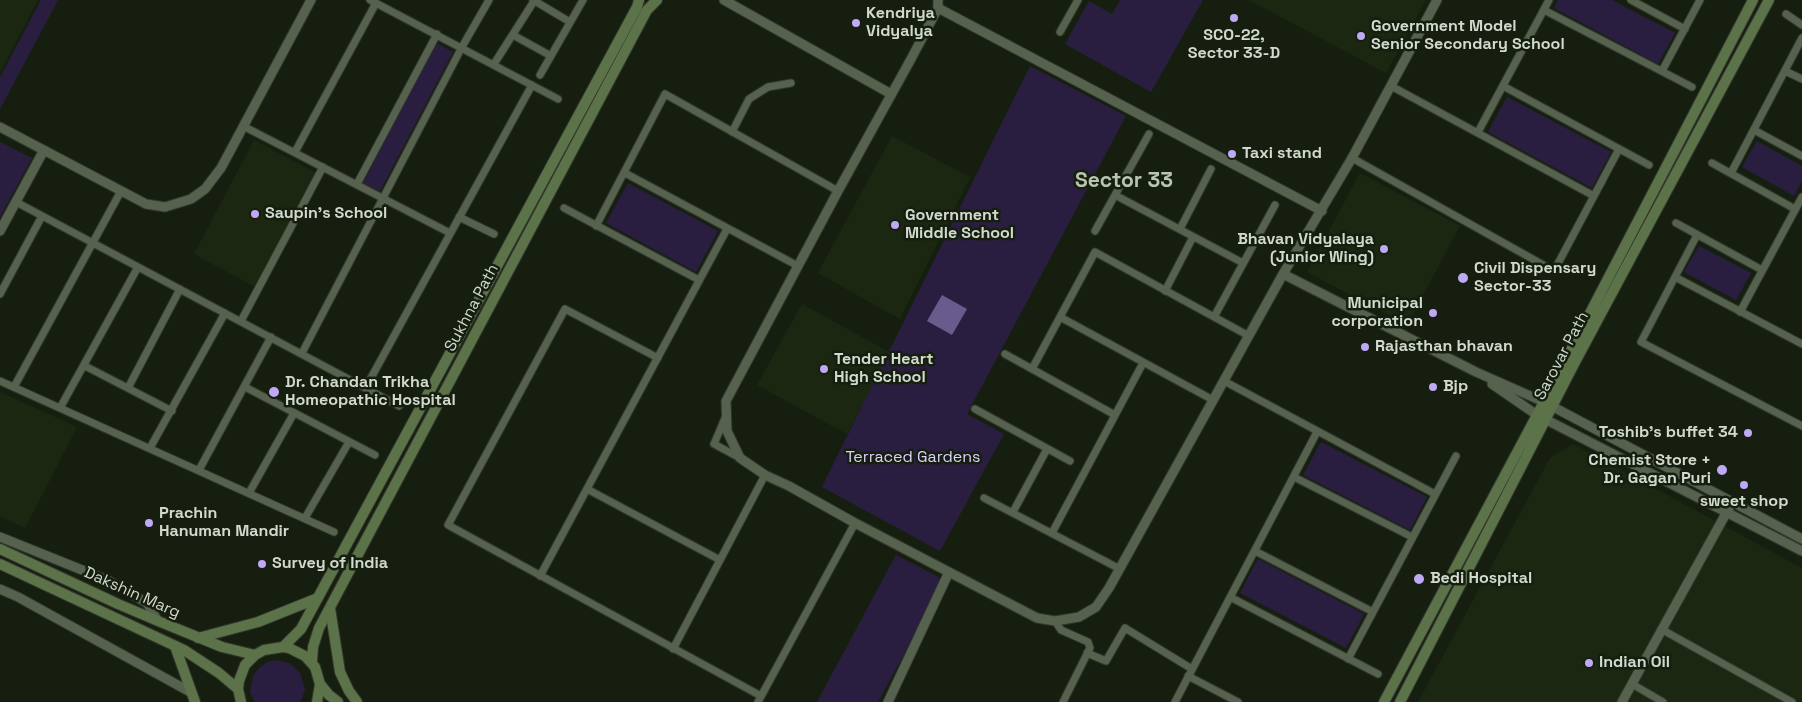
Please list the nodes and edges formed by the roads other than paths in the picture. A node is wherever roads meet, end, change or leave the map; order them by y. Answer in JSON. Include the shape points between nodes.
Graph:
{"nodes":[{"id":1,"x":311,"y":0,"type":"edge"},
{"id":2,"x":533,"y":0,"type":"edge"},
{"id":3,"x":583,"y":0,"type":"edge"},
{"id":4,"x":639,"y":0,"type":"edge"},
{"id":5,"x":657,"y":0,"type":"edge"},
{"id":6,"x":717,"y":0,"type":"edge"},
{"id":7,"x":1078,"y":0,"type":"edge"},
{"id":8,"x":1437,"y":0,"type":"edge"},
{"id":9,"x":1549,"y":0,"type":"edge"},
{"id":10,"x":1631,"y":0,"type":"edge"},
{"id":11,"x":1700,"y":0,"type":"edge"},
{"id":12,"x":1753,"y":0,"type":"edge"},
{"id":13,"x":1769,"y":0,"type":"edge"},
{"id":14,"x":373,"y":1,"type":"edge"},
{"id":15,"x":487,"y":1,"type":"edge"},
{"id":16,"x":726,"y":2,"type":"edge"},
{"id":17,"x":938,"y":4,"type":"edge"},
{"id":18,"x":1544,"y":10,"type":"junction"},
{"id":19,"x":1786,"y":14,"type":"dead end"},
{"id":20,"x":570,"y":22,"type":"junction"},
{"id":21,"x":1802,"y":25,"type":"edge"},
{"id":22,"x":1685,"y":29,"type":"junction"},
{"id":23,"x":1060,"y":32,"type":"dead end"},
{"id":24,"x":437,"y":34,"type":"junction"},
{"id":25,"x":513,"y":35,"type":"junction"},
{"id":26,"x":1802,"y":38,"type":"edge"},
{"id":27,"x":462,"y":48,"type":"junction"},
{"id":28,"x":551,"y":56,"type":"junction"},
{"id":29,"x":494,"y":64,"type":"junction"},
{"id":30,"x":1785,"y":70,"type":"junction"},
{"id":31,"x":1662,"y":72,"type":"junction"},
{"id":32,"x":540,"y":75,"type":"dead end"},
{"id":33,"x":1802,"y":80,"type":"edge"},
{"id":34,"x":791,"y":83,"type":"dead end"},
{"id":35,"x":532,"y":85,"type":"junction"},
{"id":36,"x":1391,"y":86,"type":"junction"},
{"id":37,"x":1503,"y":86,"type":"junction"},
{"id":38,"x":1692,"y":87,"type":"dead end"},
{"id":39,"x":891,"y":94,"type":"junction"},
{"id":40,"x":558,"y":99,"type":"dead end"},
{"id":41,"x":244,"y":126,"type":"junction"},
{"id":42,"x":0,"y":127,"type":"edge"},
{"id":43,"x":1754,"y":130,"type":"junction"},
{"id":44,"x":732,"y":132,"type":"junction"},
{"id":45,"x":1478,"y":132,"type":"junction"},
{"id":46,"x":1149,"y":134,"type":"dead end"},
{"id":47,"x":1619,"y":149,"type":"junction"},
{"id":48,"x":44,"y":150,"type":"junction"},
{"id":49,"x":295,"y":152,"type":"junction"},
{"id":50,"x":1802,"y":156,"type":"edge"},
{"id":51,"x":1352,"y":158,"type":"junction"},
{"id":52,"x":1712,"y":163,"type":"dead end"},
{"id":53,"x":1649,"y":165,"type":"dead end"},
{"id":54,"x":323,"y":167,"type":"junction"},
{"id":55,"x":1211,"y":169,"type":"dead end"},
{"id":56,"x":625,"y":173,"type":"junction"},
{"id":57,"x":1731,"y":173,"type":"junction"},
{"id":58,"x":357,"y":184,"type":"junction"},
{"id":59,"x":121,"y":191,"type":"junction"},
{"id":60,"x":838,"y":191,"type":"junction"},
{"id":61,"x":1115,"y":195,"type":"junction"},
{"id":62,"x":1594,"y":196,"type":"junction"},
{"id":63,"x":1802,"y":197,"type":"edge"},
{"id":64,"x":383,"y":198,"type":"junction"},
{"id":65,"x":16,"y":202,"type":"junction"},
{"id":66,"x":1275,"y":205,"type":"dead end"},
{"id":67,"x":564,"y":208,"type":"dead end"},
{"id":68,"x":1795,"y":209,"type":"junction"},
{"id":69,"x":1322,"y":211,"type":"junction"},
{"id":70,"x":42,"y":216,"type":"junction"},
{"id":71,"x":459,"y":217,"type":"junction"},
{"id":72,"x":1676,"y":224,"type":"dead end"},
{"id":73,"x":596,"y":226,"type":"junction"},
{"id":74,"x":727,"y":229,"type":"junction"},
{"id":75,"x":1180,"y":229,"type":"junction"},
{"id":76,"x":0,"y":231,"type":"edge"},
{"id":77,"x":1095,"y":231,"type":"dead end"},
{"id":78,"x":450,"y":233,"type":"junction"},
{"id":79,"x":494,"y":234,"type":"dead end"},
{"id":80,"x":1697,"y":235,"type":"junction"},
{"id":81,"x":1193,"y":236,"type":"junction"},
{"id":82,"x":93,"y":243,"type":"junction"},
{"id":83,"x":1243,"y":263,"type":"junction"},
{"id":84,"x":798,"y":266,"type":"junction"},
{"id":85,"x":138,"y":267,"type":"junction"},
{"id":86,"x":1762,"y":270,"type":"junction"},
{"id":87,"x":1283,"y":274,"type":"junction"},
{"id":88,"x":1675,"y":276,"type":"junction"},
{"id":89,"x":699,"y":280,"type":"junction"},
{"id":90,"x":180,"y":289,"type":"junction"},
{"id":91,"x":1165,"y":290,"type":"junction"},
{"id":92,"x":0,"y":294,"type":"edge"},
{"id":93,"x":1740,"y":312,"type":"junction"},
{"id":94,"x":225,"y":313,"type":"junction"},
{"id":95,"x":1060,"y":317,"type":"junction"},
{"id":96,"x":1214,"y":317,"type":"junction"},
{"id":97,"x":241,"y":321,"type":"junction"},
{"id":98,"x":1249,"y":336,"type":"junction"},
{"id":99,"x":271,"y":337,"type":"junction"},
{"id":100,"x":1802,"y":344,"type":"edge"},
{"id":101,"x":302,"y":353,"type":"junction"},
{"id":102,"x":1005,"y":354,"type":"dead end"},
{"id":103,"x":658,"y":358,"type":"junction"},
{"id":104,"x":1143,"y":362,"type":"junction"},
{"id":105,"x":85,"y":366,"type":"junction"},
{"id":106,"x":1032,"y":369,"type":"junction"},
{"id":107,"x":1476,"y":372,"type":"junction"},
{"id":108,"x":0,"y":381,"type":"edge"},
{"id":109,"x":1224,"y":381,"type":"junction"},
{"id":110,"x":14,"y":387,"type":"junction"},
{"id":111,"x":245,"y":387,"type":"junction"},
{"id":112,"x":366,"y":387,"type":"junction"},
{"id":113,"x":128,"y":388,"type":"junction"},
{"id":114,"x":1213,"y":400,"type":"junction"},
{"id":115,"x":1548,"y":404,"type":"junction"},
{"id":116,"x":399,"y":406,"type":"dead end"},
{"id":117,"x":60,"y":408,"type":"junction"},
{"id":118,"x":975,"y":410,"type":"dead end"},
{"id":119,"x":172,"y":411,"type":"junction"},
{"id":120,"x":294,"y":413,"type":"junction"},
{"id":121,"x":1115,"y":416,"type":"junction"},
{"id":122,"x":726,"y":417,"type":"junction"},
{"id":123,"x":1542,"y":418,"type":"junction"},
{"id":124,"x":1802,"y":426,"type":"edge"},
{"id":125,"x":1317,"y":432,"type":"junction"},
{"id":126,"x":349,"y":442,"type":"junction"},
{"id":127,"x":150,"y":448,"type":"junction"},
{"id":128,"x":1047,"y":449,"type":"junction"},
{"id":129,"x":375,"y":456,"type":"dead end"},
{"id":130,"x":1456,"y":456,"type":"dead end"},
{"id":131,"x":740,"y":458,"type":"junction"},
{"id":132,"x":1070,"y":461,"type":"dead end"},
{"id":133,"x":199,"y":470,"type":"junction"},
{"id":134,"x":765,"y":475,"type":"junction"},
{"id":135,"x":1294,"y":477,"type":"junction"},
{"id":136,"x":587,"y":489,"type":"junction"},
{"id":137,"x":249,"y":493,"type":"junction"},
{"id":138,"x":1435,"y":494,"type":"junction"},
{"id":139,"x":984,"y":498,"type":"dead end"},
{"id":140,"x":1733,"y":501,"type":"junction"},
{"id":141,"x":1727,"y":511,"type":"junction"},
{"id":142,"x":1013,"y":512,"type":"junction"},
{"id":143,"x":305,"y":518,"type":"junction"},
{"id":144,"x":855,"y":523,"type":"junction"},
{"id":145,"x":334,"y":532,"type":"dead end"},
{"id":146,"x":1052,"y":533,"type":"junction"},
{"id":147,"x":0,"y":537,"type":"edge"},
{"id":148,"x":1412,"y":537,"type":"junction"},
{"id":149,"x":1802,"y":539,"type":"edge"},
{"id":150,"x":0,"y":549,"type":"edge"},
{"id":151,"x":1255,"y":551,"type":"junction"},
{"id":152,"x":1802,"y":551,"type":"edge"},
{"id":153,"x":720,"y":560,"type":"junction"},
{"id":154,"x":0,"y":564,"type":"edge"},
{"id":155,"x":1120,"y":569,"type":"junction"},
{"id":156,"x":949,"y":572,"type":"junction"},
{"id":157,"x":540,"y":576,"type":"junction"},
{"id":158,"x":0,"y":589,"type":"edge"},
{"id":159,"x":1230,"y":597,"type":"junction"},
{"id":160,"x":318,"y":598,"type":"junction"},
{"id":161,"x":330,"y":608,"type":"junction"},
{"id":162,"x":1373,"y":612,"type":"junction"},
{"id":163,"x":158,"y":621,"type":"junction"},
{"id":164,"x":1055,"y":621,"type":"junction"},
{"id":165,"x":1661,"y":629,"type":"junction"},
{"id":166,"x":198,"y":638,"type":"junction"},
{"id":167,"x":175,"y":646,"type":"junction"},
{"id":168,"x":283,"y":647,"type":"junction"},
{"id":169,"x":673,"y":649,"type":"junction"},
{"id":170,"x":1087,"y":653,"type":"junction"},
{"id":171,"x":255,"y":655,"type":"junction"},
{"id":172,"x":1348,"y":659,"type":"junction"},
{"id":173,"x":312,"y":662,"type":"junction"},
{"id":174,"x":1190,"y":673,"type":"junction"},
{"id":175,"x":1378,"y":674,"type":"dead end"},
{"id":176,"x":320,"y":684,"type":"junction"},
{"id":177,"x":1632,"y":684,"type":"junction"},
{"id":178,"x":238,"y":689,"type":"junction"},
{"id":179,"x":194,"y":698,"type":"edge"},
{"id":180,"x":760,"y":699,"type":"edge"},
{"id":181,"x":241,"y":702,"type":"edge"},
{"id":182,"x":318,"y":702,"type":"edge"},
{"id":183,"x":338,"y":702,"type":"edge"},
{"id":184,"x":357,"y":702,"type":"edge"},
{"id":185,"x":888,"y":702,"type":"edge"},
{"id":186,"x":1063,"y":702,"type":"edge"},
{"id":187,"x":1175,"y":702,"type":"edge"},
{"id":188,"x":1238,"y":702,"type":"edge"},
{"id":189,"x":1384,"y":702,"type":"edge"},
{"id":190,"x":1400,"y":702,"type":"edge"},
{"id":191,"x":1622,"y":702,"type":"edge"},
{"id":192,"x":1663,"y":702,"type":"edge"},
{"id":193,"x":1792,"y":702,"type":"edge"}],
"edges":[{"from":1,"to":41,"type":"street"},
{"from":2,"to":20,"type":"street"},
{"from":2,"to":25,"type":"street"},
{"from":3,"to":20,"type":"street"},
{"from":4,"to":160,"type":"main road","name":"Sukhna Path"},
{"from":5,"to":161,"type":"main road","name":"Sukhna Path","via":[[642,19]]},
{"from":6,"to":16,"type":"street"},
{"from":7,"to":23,"type":"street"},
{"from":8,"to":36,"type":"street"},
{"from":9,"to":18,"type":"street"},
{"from":10,"to":22,"type":"street"},
{"from":11,"to":22,"type":"street"},
{"from":12,"to":115,"type":"main road","name":"Sarovar Path"},
{"from":13,"to":115,"type":"main road","name":"Sarovar Path"},
{"from":14,"to":24,"type":"street"},
{"from":14,"to":49,"type":"street"},
{"from":15,"to":27,"type":"street"},
{"from":16,"to":39,"type":"street"},
{"from":17,"to":39,"type":"street"},
{"from":17,"to":69,"type":"street"},
{"from":18,"to":31,"type":"street"},
{"from":18,"to":37,"type":"street"},
{"from":19,"to":21,"type":"street"},
{"from":20,"to":28,"type":"street"},
{"from":22,"to":31,"type":"street"},
{"from":24,"to":27,"type":"street"},
{"from":24,"to":58,"type":"street"},
{"from":25,"to":28,"type":"street"},
{"from":25,"to":29,"type":"street"},
{"from":26,"to":30,"type":"street"},
{"from":27,"to":29,"type":"street"},
{"from":27,"to":64,"type":"street"},
{"from":28,"to":32,"type":"street"},
{"from":29,"to":35,"type":"street"},
{"from":30,"to":33,"type":"street"},
{"from":30,"to":43,"type":"street"},
{"from":31,"to":38,"type":"street"},
{"from":34,"to":44,"type":"street","via":[[768,87],[750,99]]},
{"from":35,"to":40,"type":"street"},
{"from":35,"to":71,"type":"street"},
{"from":36,"to":45,"type":"street"},
{"from":36,"to":51,"type":"street"},
{"from":37,"to":45,"type":"street"},
{"from":37,"to":47,"type":"street"},
{"from":39,"to":60,"type":"street"},
{"from":41,"to":49,"type":"street"},
{"from":41,"to":59,"type":"street","via":[[221,168],[205,189],[191,199],[165,207],[146,204]]},
{"from":42,"to":48,"type":"street"},
{"from":43,"to":50,"type":"street"},
{"from":43,"to":57,"type":"street"},
{"from":44,"to":56,"type":"street","via":[[664,94]]},
{"from":44,"to":60,"type":"street"},
{"from":45,"to":62,"type":"street"},
{"from":46,"to":61,"type":"street"},
{"from":47,"to":53,"type":"street"},
{"from":47,"to":62,"type":"street"},
{"from":48,"to":59,"type":"street"},
{"from":48,"to":65,"type":"street"},
{"from":49,"to":54,"type":"street"},
{"from":51,"to":62,"type":"street","via":[[1554,271]]},
{"from":51,"to":69,"type":"street"},
{"from":52,"to":57,"type":"street"},
{"from":54,"to":58,"type":"street"},
{"from":54,"to":97,"type":"street"},
{"from":55,"to":75,"type":"street"},
{"from":56,"to":73,"type":"street"},
{"from":56,"to":74,"type":"street"},
{"from":57,"to":68,"type":"street"},
{"from":58,"to":64,"type":"street"},
{"from":59,"to":82,"type":"street"},
{"from":60,"to":84,"type":"street"},
{"from":61,"to":75,"type":"street"},
{"from":61,"to":77,"type":"street"},
{"from":63,"to":68,"type":"street"},
{"from":64,"to":78,"type":"street"},
{"from":64,"to":101,"type":"street"},
{"from":65,"to":70,"type":"street"},
{"from":65,"to":76,"type":"street"},
{"from":66,"to":83,"type":"street"},
{"from":67,"to":73,"type":"street"},
{"from":68,"to":86,"type":"street"},
{"from":69,"to":87,"type":"street"},
{"from":70,"to":82,"type":"street"},
{"from":70,"to":92,"type":"street"},
{"from":71,"to":78,"type":"street"},
{"from":71,"to":79,"type":"street"},
{"from":72,"to":80,"type":"street"},
{"from":73,"to":89,"type":"street"},
{"from":74,"to":84,"type":"street"},
{"from":74,"to":89,"type":"street"},
{"from":75,"to":81,"type":"street"},
{"from":78,"to":112,"type":"street"},
{"from":80,"to":86,"type":"street"},
{"from":80,"to":88,"type":"street"},
{"from":81,"to":83,"type":"street"},
{"from":81,"to":91,"type":"street"},
{"from":82,"to":85,"type":"street"},
{"from":82,"to":110,"type":"street"},
{"from":83,"to":96,"type":"street"},
{"from":84,"to":122,"type":"street","via":[[726,401]]},
{"from":85,"to":90,"type":"street"},
{"from":85,"to":105,"type":"street"},
{"from":86,"to":93,"type":"street"},
{"from":87,"to":98,"type":"street"},
{"from":87,"to":107,"type":"street"},
{"from":88,"to":93,"type":"street"},
{"from":88,"to":124,"type":"street","via":[[1641,342]]},
{"from":89,"to":103,"type":"street"},
{"from":90,"to":94,"type":"street"},
{"from":90,"to":113,"type":"street"},
{"from":91,"to":95,"type":"street","via":[[1095,252]]},
{"from":91,"to":96,"type":"street"},
{"from":93,"to":100,"type":"street"},
{"from":94,"to":97,"type":"street"},
{"from":94,"to":119,"type":"street"},
{"from":95,"to":104,"type":"street"},
{"from":95,"to":106,"type":"street"},
{"from":96,"to":98,"type":"street"},
{"from":97,"to":99,"type":"street"},
{"from":98,"to":109,"type":"street"},
{"from":99,"to":101,"type":"street"},
{"from":99,"to":111,"type":"street"},
{"from":101,"to":112,"type":"street"},
{"from":102,"to":106,"type":"street"},
{"from":103,"to":136,"type":"street"},
{"from":103,"to":157,"type":"street","via":[[565,309],[448,525]]},
{"from":104,"to":114,"type":"street"},
{"from":104,"to":121,"type":"street"},
{"from":105,"to":113,"type":"street"},
{"from":105,"to":117,"type":"street"},
{"from":106,"to":121,"type":"street"},
{"from":107,"to":115,"type":"street"},
{"from":107,"to":123,"type":"street"},
{"from":108,"to":110,"type":"street"},
{"from":109,"to":114,"type":"street"},
{"from":109,"to":125,"type":"street"},
{"from":110,"to":117,"type":"street"},
{"from":111,"to":120,"type":"street"},
{"from":111,"to":133,"type":"street"},
{"from":112,"to":116,"type":"street"},
{"from":113,"to":119,"type":"street"},
{"from":114,"to":155,"type":"street"},
{"from":115,"to":123,"type":"main road","name":"Sarovar Path"},
{"from":115,"to":140,"type":"street"},
{"from":117,"to":127,"type":"street"},
{"from":118,"to":128,"type":"street"},
{"from":119,"to":127,"type":"street"},
{"from":120,"to":126,"type":"street"},
{"from":120,"to":137,"type":"street"},
{"from":121,"to":146,"type":"street"},
{"from":122,"to":131,"type":"street","via":[[727,431]]},
{"from":122,"to":131,"type":"street","via":[[714,444]]},
{"from":123,"to":141,"type":"street"},
{"from":123,"to":189,"type":"main road","name":"Sarovar Path"},
{"from":123,"to":190,"type":"main road","name":"Sarovar Path"},
{"from":125,"to":135,"type":"street"},
{"from":125,"to":138,"type":"street"},
{"from":126,"to":129,"type":"street"},
{"from":126,"to":143,"type":"street"},
{"from":127,"to":133,"type":"street"},
{"from":128,"to":132,"type":"street"},
{"from":128,"to":142,"type":"street"},
{"from":130,"to":138,"type":"street"},
{"from":131,"to":134,"type":"street"},
{"from":133,"to":137,"type":"street"},
{"from":134,"to":144,"type":"street"},
{"from":134,"to":153,"type":"street"},
{"from":135,"to":148,"type":"street"},
{"from":135,"to":151,"type":"street"},
{"from":136,"to":153,"type":"street"},
{"from":136,"to":157,"type":"street"},
{"from":137,"to":143,"type":"street"},
{"from":138,"to":148,"type":"street"},
{"from":139,"to":142,"type":"street"},
{"from":140,"to":141,"type":"street"},
{"from":140,"to":149,"type":"street"},
{"from":141,"to":152,"type":"street"},
{"from":141,"to":165,"type":"street"},
{"from":142,"to":146,"type":"street"},
{"from":143,"to":145,"type":"street"},
{"from":144,"to":156,"type":"street"},
{"from":144,"to":180,"type":"street"},
{"from":146,"to":155,"type":"street"},
{"from":147,"to":163,"type":"street","via":[[107,580],[147,603]]},
{"from":148,"to":162,"type":"street"},
{"from":150,"to":163,"type":"main road","name":"Dakshin Marg"},
{"from":151,"to":159,"type":"street"},
{"from":151,"to":162,"type":"street"},
{"from":153,"to":169,"type":"street"},
{"from":154,"to":167,"type":"main road","name":"Dakshin Marg"},
{"from":155,"to":164,"type":"street","via":[[1096,607],[1079,617]]},
{"from":156,"to":164,"type":"street","via":[[1037,618]]},
{"from":156,"to":185,"type":"street"},
{"from":157,"to":169,"type":"street"},
{"from":158,"to":179,"type":"street"},
{"from":159,"to":172,"type":"street"},
{"from":159,"to":174,"type":"street"},
{"from":160,"to":166,"type":"main road","via":[[258,622]]},
{"from":160,"to":168,"type":"main road","name":"Sukhna Path","via":[[301,629]]},
{"from":161,"to":173,"type":"main road","name":"Sukhna Path","via":[[316,637]]},
{"from":161,"to":184,"type":"main road","via":[[340,672]]},
{"from":162,"to":172,"type":"street"},
{"from":163,"to":166,"type":"main road","name":"Dakshin Marg"},
{"from":164,"to":170,"type":"street","via":[[1061,630],[1088,642],[1090,648]]},
{"from":165,"to":177,"type":"street"},
{"from":165,"to":193,"type":"street"},
{"from":166,"to":171,"type":"main road","name":"Dakshin Marg"},
{"from":167,"to":178,"type":"main road","name":"Dakshin Marg","via":[[219,673]]},
{"from":167,"to":179,"type":"main road"},
{"from":168,"to":171,"type":"main road"},
{"from":168,"to":173,"type":"main road"},
{"from":169,"to":180,"type":"street"},
{"from":170,"to":174,"type":"street","via":[[1106,662],[1125,628]]},
{"from":170,"to":186,"type":"street"},
{"from":171,"to":178,"type":"main road","via":[[245,665]]},
{"from":172,"to":175,"type":"street"},
{"from":173,"to":176,"type":"main road"},
{"from":174,"to":187,"type":"street"},
{"from":174,"to":188,"type":"street"},
{"from":176,"to":182,"type":"main road"},
{"from":176,"to":183,"type":"main road"},
{"from":177,"to":191,"type":"street"},
{"from":177,"to":192,"type":"street"},
{"from":178,"to":181,"type":"main road"}]}
